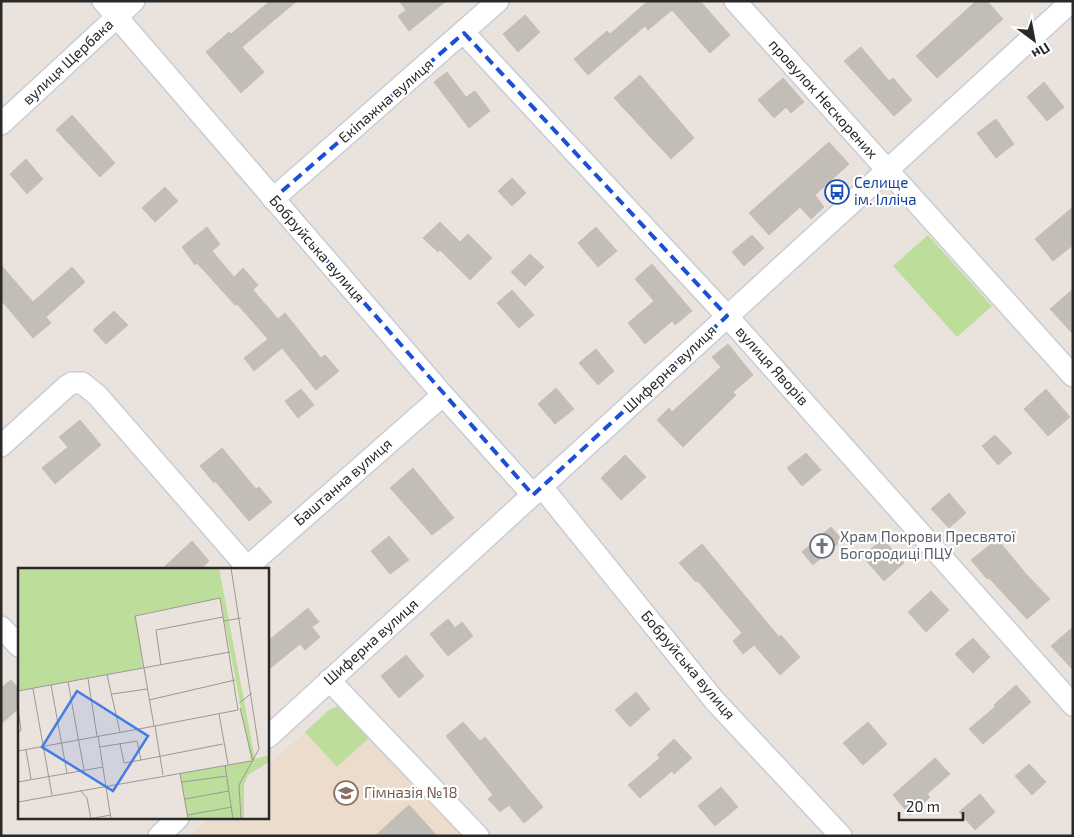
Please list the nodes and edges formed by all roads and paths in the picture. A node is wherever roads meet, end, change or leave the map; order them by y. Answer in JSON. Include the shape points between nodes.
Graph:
{"nodes":[{"id":1,"x":103,"y":1,"type":"edge"},
{"id":2,"x":134,"y":1,"type":"edge"},
{"id":3,"x":498,"y":1,"type":"edge"},
{"id":4,"x":735,"y":1,"type":"edge"},
{"id":5,"x":1066,"y":8,"type":"edge"},
{"id":6,"x":117,"y":17,"type":"junction"},
{"id":7,"x":464,"y":33,"type":"junction"},
{"id":8,"x":1,"y":124,"type":"edge"},
{"id":9,"x":888,"y":170,"type":"junction"},
{"id":10,"x":273,"y":199,"type":"junction"},
{"id":11,"x":727,"y":316,"type":"junction"},
{"id":12,"x":1073,"y":376,"type":"edge"},
{"id":13,"x":443,"y":395,"type":"junction"},
{"id":14,"x":1,"y":446,"type":"edge"},
{"id":15,"x":538,"y":491,"type":"junction"},
{"id":16,"x":245,"y":568,"type":"edge"},
{"id":17,"x":1,"y":627,"type":"edge"},
{"id":18,"x":18,"y":645,"type":"edge"},
{"id":19,"x":329,"y":680,"type":"junction"},
{"id":20,"x":1073,"y":705,"type":"edge"},
{"id":21,"x":269,"y":736,"type":"edge"},
{"id":22,"x":176,"y":820,"type":"edge"},
{"id":23,"x":158,"y":836,"type":"edge"},
{"id":24,"x":478,"y":836,"type":"edge"},
{"id":25,"x":841,"y":836,"type":"edge"}],
"edges":[{"from":1,"to":6,"type":"street","name":"Бобруйська вулиця"},
{"from":2,"to":6,"type":"street","name":"вулиця Щербака"},
{"from":3,"to":7,"type":"street","name":"Екіпажна вулиця"},
{"from":4,"to":9,"type":"street","name":"провулок Нескорених"},
{"from":5,"to":9,"type":"street","name":"Шиферна вулиця"},
{"from":6,"to":8,"type":"street","name":"вулиця Щербака"},
{"from":6,"to":10,"type":"street","name":"Бобруйська вулиця"},
{"from":7,"to":10,"type":"street","name":"Екіпажна вулиця"},
{"from":7,"to":11,"type":"street","name":"вулиця Яворів"},
{"from":9,"to":11,"type":"street","name":"Шиферна вулиця"},
{"from":9,"to":12,"type":"street","name":"провулок Нескорених"},
{"from":10,"to":13,"type":"street","name":"Бобруйська вулиця"},
{"from":11,"to":15,"type":"street","name":"Шиферна вулиця"},
{"from":11,"to":20,"type":"street","name":"вулиця Яворів"},
{"from":13,"to":15,"type":"street","name":"Бобруйська вулиця"},
{"from":13,"to":16,"type":"street","name":"Баштанна вулиця"},
{"from":14,"to":16,"type":"street","via":[[66,386],[82,382],[97,395]]},
{"from":15,"to":19,"type":"street","name":"Шиферна вулиця"},
{"from":15,"to":25,"type":"street","name":"Бобруйська вулиця","via":[[714,700]]},
{"from":17,"to":18,"type":"street"},
{"from":19,"to":21,"type":"street","name":"Шиферна вулиця"},
{"from":19,"to":24,"type":"street"},
{"from":22,"to":23,"type":"street"}]}
